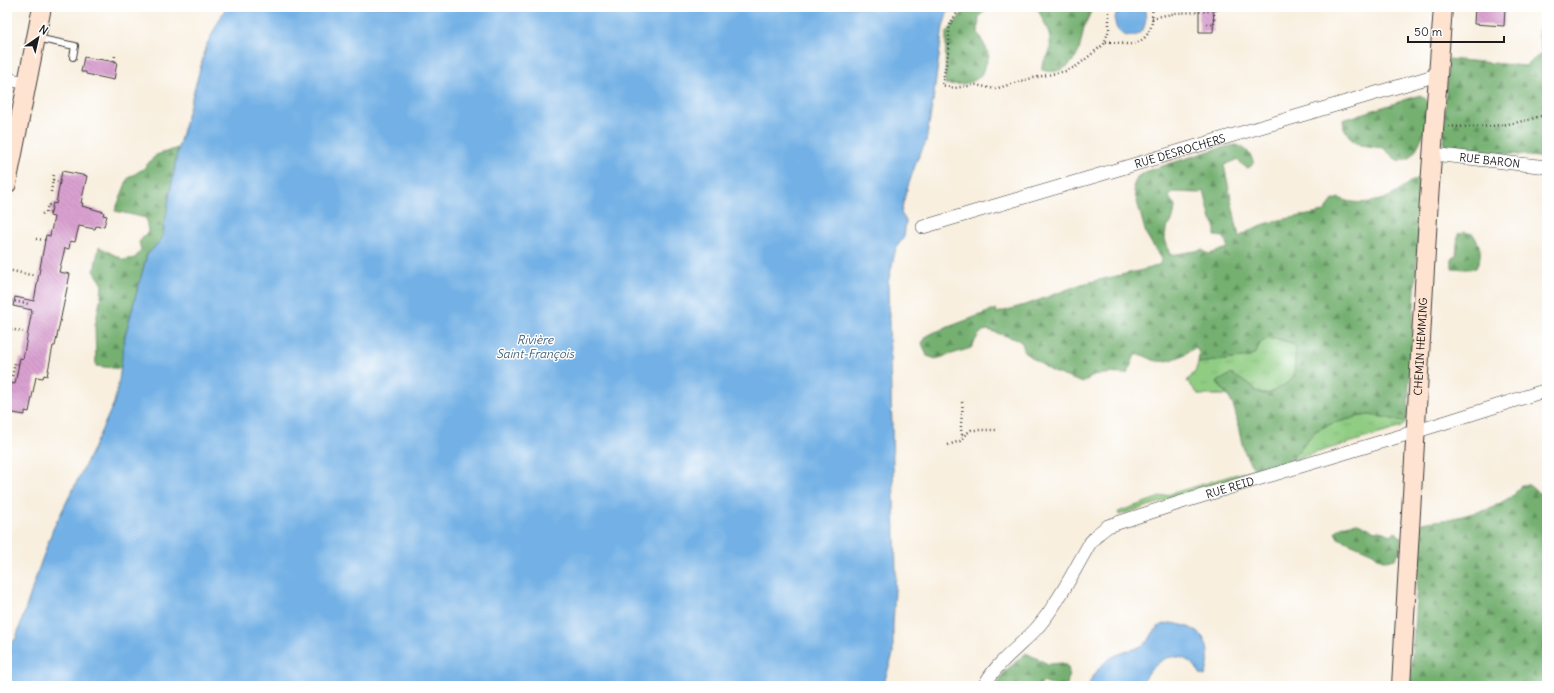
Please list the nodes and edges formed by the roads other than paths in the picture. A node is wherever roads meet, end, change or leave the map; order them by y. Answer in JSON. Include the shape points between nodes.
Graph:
{"nodes":[{"id":1,"x":42,"y":7,"type":"edge"},
{"id":2,"x":1443,"y":7,"type":"edge"},
{"id":3,"x":36,"y":38,"type":"junction"},
{"id":4,"x":73,"y":57,"type":"dead end"},
{"id":5,"x":1437,"y":74,"type":"junction"},
{"id":6,"x":7,"y":79,"type":"edge"},
{"id":7,"x":27,"y":83,"type":"junction"},
{"id":8,"x":1433,"y":154,"type":"junction"},
{"id":9,"x":1547,"y":167,"type":"edge"},
{"id":10,"x":8,"y":174,"type":"edge"},
{"id":11,"x":923,"y":227,"type":"dead end"},
{"id":12,"x":1547,"y":390,"type":"edge"},
{"id":13,"x":1415,"y":432,"type":"junction"},
{"id":14,"x":984,"y":686,"type":"edge"},
{"id":15,"x":1401,"y":686,"type":"edge"}],
"edges":[{"from":1,"to":3,"type":"street"},
{"from":2,"to":5,"type":"street","name":"CHEMIN HEMMING"},
{"from":3,"to":4,"type":"lane","via":[[75,46]]},
{"from":3,"to":7,"type":"street"},
{"from":5,"to":8,"type":"street","name":"CHEMIN HEMMING"},
{"from":5,"to":11,"type":"street","name":"RUE DESROCHERS"},
{"from":6,"to":7,"type":"street"},
{"from":7,"to":10,"type":"street"},
{"from":8,"to":9,"type":"street","name":"RUE BARON"},
{"from":8,"to":13,"type":"street","name":"CHEMIN HEMMING"},
{"from":12,"to":13,"type":"street","name":"RUE REID"},
{"from":13,"to":14,"type":"street","name":"RUE REID","via":[[1108,526],[1090,543],[1047,615],[995,669]]},
{"from":13,"to":15,"type":"street","name":"CHEMIN HEMMING"}]}
